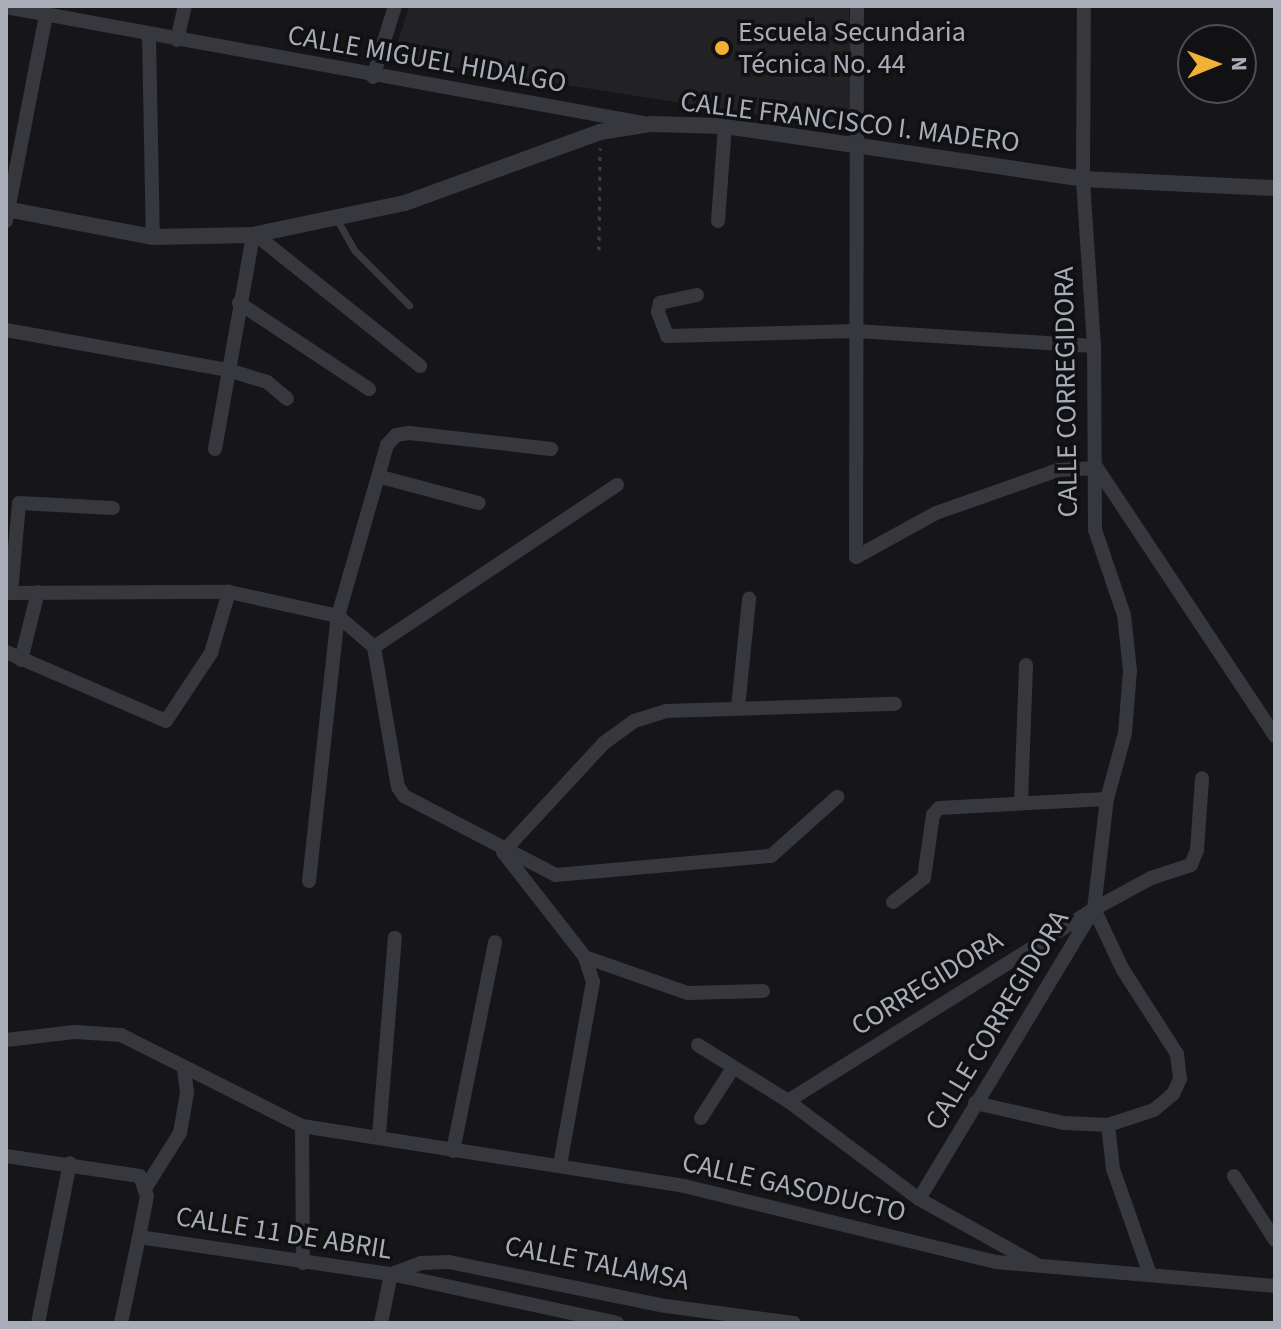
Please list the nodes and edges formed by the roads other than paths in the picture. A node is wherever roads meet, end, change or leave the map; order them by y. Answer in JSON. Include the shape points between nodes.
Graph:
{"nodes":[{"id":1,"x":185,"y":6,"type":"edge"},
{"id":2,"x":395,"y":6,"type":"edge"},
{"id":3,"x":857,"y":6,"type":"edge"},
{"id":4,"x":1084,"y":6,"type":"edge"},
{"id":5,"x":6,"y":7,"type":"edge"},
{"id":6,"x":46,"y":16,"type":"junction"},
{"id":7,"x":149,"y":36,"type":"junction"},
{"id":8,"x":177,"y":40,"type":"junction"},
{"id":9,"x":373,"y":77,"type":"junction"},
{"id":10,"x":651,"y":124,"type":"junction"},
{"id":11,"x":725,"y":126,"type":"junction"},
{"id":12,"x":859,"y":145,"type":"junction"},
{"id":13,"x":1083,"y":179,"type":"junction"},
{"id":14,"x":1275,"y":188,"type":"edge"},
{"id":15,"x":7,"y":213,"type":"edge"},
{"id":16,"x":337,"y":220,"type":"junction"},
{"id":17,"x":718,"y":221,"type":"dead end"},
{"id":18,"x":254,"y":235,"type":"junction"},
{"id":19,"x":153,"y":237,"type":"junction"},
{"id":20,"x":697,"y":295,"type":"dead end"},
{"id":21,"x":239,"y":303,"type":"junction"},
{"id":22,"x":409,"y":305,"type":"dead end"},
{"id":23,"x":6,"y":330,"type":"edge"},
{"id":24,"x":856,"y":331,"type":"junction"},
{"id":25,"x":1094,"y":346,"type":"junction"},
{"id":26,"x":420,"y":366,"type":"dead end"},
{"id":27,"x":228,"y":370,"type":"junction"},
{"id":28,"x":369,"y":389,"type":"dead end"},
{"id":29,"x":287,"y":399,"type":"dead end"},
{"id":30,"x":215,"y":449,"type":"dead end"},
{"id":31,"x":551,"y":449,"type":"dead end"},
{"id":32,"x":1097,"y":468,"type":"junction"},
{"id":33,"x":381,"y":477,"type":"junction"},
{"id":34,"x":617,"y":485,"type":"dead end"},
{"id":35,"x":479,"y":503,"type":"dead end"},
{"id":36,"x":113,"y":508,"type":"dead end"},
{"id":37,"x":38,"y":592,"type":"junction"},
{"id":38,"x":229,"y":592,"type":"junction"},
{"id":39,"x":9,"y":593,"type":"edge"},
{"id":40,"x":749,"y":599,"type":"dead end"},
{"id":41,"x":338,"y":616,"type":"junction"},
{"id":42,"x":374,"y":647,"type":"junction"},
{"id":43,"x":6,"y":652,"type":"edge"},
{"id":44,"x":21,"y":660,"type":"junction"},
{"id":45,"x":1026,"y":665,"type":"dead end"},
{"id":46,"x":895,"y":704,"type":"dead end"},
{"id":47,"x":738,"y":708,"type":"junction"},
{"id":48,"x":1275,"y":736,"type":"edge"},
{"id":49,"x":1202,"y":778,"type":"dead end"},
{"id":50,"x":837,"y":797,"type":"dead end"},
{"id":51,"x":1107,"y":799,"type":"junction"},
{"id":52,"x":1021,"y":802,"type":"junction"},
{"id":53,"x":503,"y":852,"type":"junction"},
{"id":54,"x":309,"y":881,"type":"dead end"},
{"id":55,"x":893,"y":902,"type":"dead end"},
{"id":56,"x":1094,"y":909,"type":"junction"},
{"id":57,"x":395,"y":938,"type":"dead end"},
{"id":58,"x":495,"y":942,"type":"dead end"},
{"id":59,"x":585,"y":957,"type":"junction"},
{"id":60,"x":763,"y":991,"type":"dead end"},
{"id":61,"x":6,"y":1040,"type":"edge"},
{"id":62,"x":698,"y":1045,"type":"dead end"},
{"id":63,"x":184,"y":1068,"type":"junction"},
{"id":64,"x":733,"y":1068,"type":"junction"},
{"id":65,"x":788,"y":1101,"type":"junction"},
{"id":66,"x":975,"y":1103,"type":"junction"},
{"id":67,"x":701,"y":1118,"type":"dead end"},
{"id":68,"x":1108,"y":1125,"type":"junction"},
{"id":69,"x":302,"y":1126,"type":"junction"},
{"id":70,"x":379,"y":1135,"type":"junction"},
{"id":71,"x":453,"y":1151,"type":"junction"},
{"id":72,"x":6,"y":1156,"type":"edge"},
{"id":73,"x":70,"y":1163,"type":"junction"},
{"id":74,"x":560,"y":1165,"type":"junction"},
{"id":75,"x":1234,"y":1176,"type":"dead end"},
{"id":76,"x":146,"y":1187,"type":"junction"},
{"id":77,"x":919,"y":1199,"type":"junction"},
{"id":78,"x":139,"y":1237,"type":"junction"},
{"id":79,"x":1275,"y":1240,"type":"edge"},
{"id":80,"x":303,"y":1263,"type":"junction"},
{"id":81,"x":1045,"y":1268,"type":"junction"},
{"id":82,"x":1149,"y":1272,"type":"junction"},
{"id":83,"x":391,"y":1274,"type":"junction"},
{"id":84,"x":1275,"y":1286,"type":"edge"},
{"id":85,"x":38,"y":1323,"type":"edge"},
{"id":86,"x":124,"y":1323,"type":"edge"},
{"id":87,"x":381,"y":1323,"type":"edge"},
{"id":88,"x":617,"y":1323,"type":"edge"},
{"id":89,"x":794,"y":1323,"type":"edge"}],
"edges":[{"from":1,"to":8,"type":"street"},
{"from":2,"to":9,"type":"street"},
{"from":3,"to":12,"type":"street"},
{"from":4,"to":13,"type":"street","name":"CALLE CORREGIDORA"},
{"from":5,"to":6,"type":"street","name":"CALLE MIGUEL HIDALGO"},
{"from":6,"to":7,"type":"street","name":"CALLE MIGUEL HIDALGO"},
{"from":6,"to":15,"type":"street"},
{"from":7,"to":8,"type":"street","name":"CALLE MIGUEL HIDALGO"},
{"from":7,"to":19,"type":"street"},
{"from":8,"to":9,"type":"street","name":"CALLE MIGUEL HIDALGO"},
{"from":9,"to":10,"type":"street","name":"CALLE MIGUEL HIDALGO"},
{"from":10,"to":11,"type":"street","name":"CALLE FRANCISCO I. MADERO"},
{"from":10,"to":16,"type":"street","name":"CALLE FRANCISCO I. MADERO","via":[[600,132],[482,178]]},
{"from":11,"to":12,"type":"street","name":"CALLE FRANCISCO I. MADERO"},
{"from":11,"to":17,"type":"street"},
{"from":12,"to":13,"type":"street","name":"CALLE FRANCISCO I. MADERO"},
{"from":12,"to":24,"type":"street"},
{"from":13,"to":14,"type":"street","name":"CALLE FRANCISCO I. MADERO"},
{"from":13,"to":25,"type":"street","name":"CALLE CORREGIDORA"},
{"from":15,"to":19,"type":"street","name":"CALLE FRANCISCO I. MADERO"},
{"from":16,"to":18,"type":"street","name":"CALLE FRANCISCO I. MADERO"},
{"from":16,"to":22,"type":"lane","via":[[354,250]]},
{"from":18,"to":19,"type":"street","name":"CALLE FRANCISCO I. MADERO"},
{"from":18,"to":21,"type":"street"},
{"from":18,"to":26,"type":"street"},
{"from":20,"to":24,"type":"street","via":[[660,303],[662,330],[677,337]]},
{"from":21,"to":27,"type":"street"},
{"from":21,"to":28,"type":"street"},
{"from":23,"to":27,"type":"street"},
{"from":24,"to":25,"type":"street"},
{"from":24,"to":32,"type":"street","via":[[856,557],[936,513],[1058,470]]},
{"from":25,"to":32,"type":"street","name":"CALLE CORREGIDORA"},
{"from":27,"to":29,"type":"street","via":[[267,382]]},
{"from":27,"to":30,"type":"street"},
{"from":31,"to":33,"type":"street","via":[[396,435],[387,445]]},
{"from":32,"to":48,"type":"street"},
{"from":32,"to":51,"type":"street","name":"CALLE CORREGIDORA","via":[[1095,530],[1124,615],[1130,671],[1125,733]]},
{"from":33,"to":35,"type":"street"},
{"from":33,"to":41,"type":"street"},
{"from":34,"to":42,"type":"street"},
{"from":36,"to":39,"type":"street","via":[[19,503]]},
{"from":37,"to":38,"type":"street"},
{"from":37,"to":39,"type":"street"},
{"from":37,"to":44,"type":"street"},
{"from":38,"to":41,"type":"street"},
{"from":38,"to":44,"type":"street","via":[[211,653],[166,721]]},
{"from":40,"to":47,"type":"street"},
{"from":41,"to":42,"type":"street","via":[[360,629]]},
{"from":41,"to":54,"type":"street"},
{"from":42,"to":53,"type":"street","via":[[398,787],[413,803]]},
{"from":43,"to":44,"type":"street"},
{"from":45,"to":52,"type":"street"},
{"from":46,"to":47,"type":"street"},
{"from":47,"to":53,"type":"street","via":[[666,711],[634,721],[604,743]]},
{"from":49,"to":56,"type":"street","name":"CORREGIDORA","via":[[1197,850],[1191,865],[1151,878]]},
{"from":50,"to":53,"type":"street","via":[[771,856],[570,877]]},
{"from":51,"to":52,"type":"street"},
{"from":51,"to":56,"type":"street","name":"CALLE CORREGIDORA"},
{"from":52,"to":55,"type":"street","via":[[939,808],[933,815],[924,878]]},
{"from":53,"to":59,"type":"street"},
{"from":56,"to":65,"type":"street","name":"CORREGIDORA"},
{"from":56,"to":66,"type":"street","name":"CALLE CORREGIDORA"},
{"from":56,"to":68,"type":"street","via":[[1123,970],[1177,1054],[1180,1079],[1173,1094],[1154,1110]]},
{"from":57,"to":70,"type":"street"},
{"from":58,"to":71,"type":"street"},
{"from":59,"to":60,"type":"street","via":[[688,993]]},
{"from":59,"to":74,"type":"street","via":[[593,982],[592,1008]]},
{"from":61,"to":63,"type":"street","name":"CALLE GASODUCTO","via":[[75,1032],[121,1035]]},
{"from":62,"to":64,"type":"street"},
{"from":63,"to":69,"type":"street","name":"CALLE GASODUCTO"},
{"from":63,"to":76,"type":"street","via":[[186,1108],[180,1133]]},
{"from":64,"to":65,"type":"street"},
{"from":64,"to":67,"type":"street"},
{"from":65,"to":77,"type":"street"},
{"from":66,"to":68,"type":"street","via":[[1064,1123]]},
{"from":66,"to":77,"type":"street","name":"CALLE CORREGIDORA"},
{"from":68,"to":82,"type":"street","via":[[1113,1169]]},
{"from":69,"to":70,"type":"street","name":"CALLE GASODUCTO"},
{"from":69,"to":80,"type":"street"},
{"from":70,"to":71,"type":"street","name":"CALLE GASODUCTO"},
{"from":71,"to":74,"type":"street","name":"CALLE GASODUCTO"},
{"from":72,"to":73,"type":"street","name":"CALLE 11 DE ABRIL"},
{"from":73,"to":76,"type":"street","name":"CALLE 11 DE ABRIL","via":[[140,1176]]},
{"from":73,"to":85,"type":"street"},
{"from":74,"to":81,"type":"street","name":"CALLE GASODUCTO","via":[[684,1186],[996,1262]]},
{"from":75,"to":79,"type":"street"},
{"from":76,"to":78,"type":"street","name":"CALLE 11 DE ABRIL"},
{"from":77,"to":81,"type":"street"},
{"from":78,"to":80,"type":"street","name":"CALLE 11 DE ABRIL"},
{"from":78,"to":86,"type":"street"},
{"from":80,"to":83,"type":"street","name":"CALLE 11 DE ABRIL"},
{"from":81,"to":82,"type":"street","name":"CALLE GASODUCTO"},
{"from":82,"to":84,"type":"street","name":"CALLE GASODUCTO"},
{"from":83,"to":87,"type":"street"},
{"from":83,"to":88,"type":"street","name":"CALLE 11 DE ABRIL"},
{"from":83,"to":89,"type":"street","name":"CALLE TALAMSA","via":[[421,1263],[449,1262],[666,1306]]}]}
